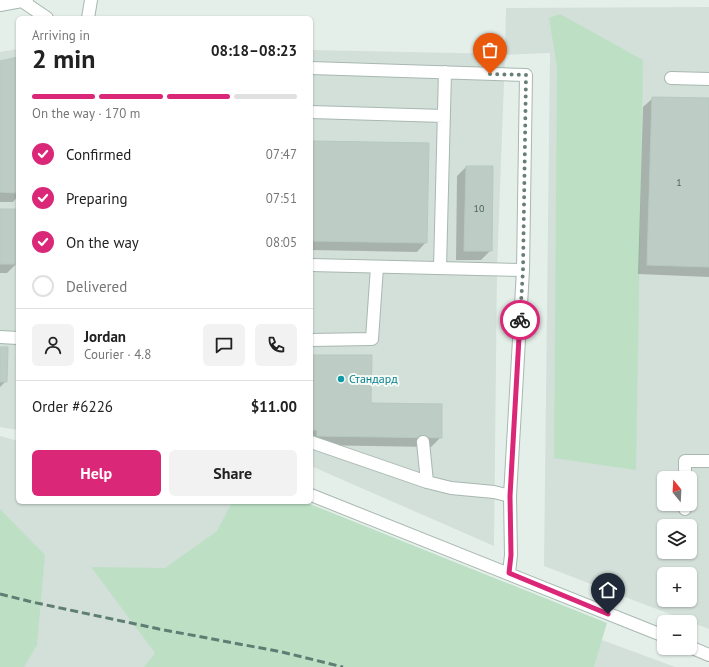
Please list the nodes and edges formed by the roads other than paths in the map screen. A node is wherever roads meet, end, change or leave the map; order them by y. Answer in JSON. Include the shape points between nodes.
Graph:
{"nodes":[{"id":1,"x":24,"y":0,"type":"edge"},
{"id":2,"x":91,"y":0,"type":"edge"},
{"id":3,"x":0,"y":5,"type":"edge"},
{"id":4,"x":44,"y":16,"type":"edge"},
{"id":5,"x":88,"y":16,"type":"edge"},
{"id":6,"x":313,"y":68,"type":"edge"},
{"id":7,"x":445,"y":72,"type":"junction"},
{"id":8,"x":671,"y":78,"type":"dead end"},
{"id":9,"x":709,"y":79,"type":"edge"},
{"id":10,"x":313,"y":112,"type":"edge"},
{"id":11,"x":444,"y":116,"type":"junction"},
{"id":12,"x":313,"y":265,"type":"edge"},
{"id":13,"x":377,"y":266,"type":"junction"},
{"id":14,"x":440,"y":268,"type":"junction"},
{"id":15,"x":523,"y":270,"type":"junction"},
{"id":16,"x":0,"y":337,"type":"edge"},
{"id":17,"x":16,"y":338,"type":"edge"},
{"id":18,"x":313,"y":340,"type":"edge"},
{"id":19,"x":423,"y":442,"type":"dead end"},
{"id":20,"x":313,"y":443,"type":"edge"},
{"id":21,"x":709,"y":461,"type":"edge"},
{"id":22,"x":685,"y":471,"type":"edge"},
{"id":23,"x":426,"y":482,"type":"junction"},
{"id":24,"x":313,"y":496,"type":"edge"},
{"id":25,"x":510,"y":496,"type":"junction"},
{"id":26,"x":509,"y":573,"type":"junction"},
{"id":27,"x":657,"y":633,"type":"edge"},
{"id":28,"x":697,"y":650,"type":"edge"},
{"id":29,"x":709,"y":655,"type":"edge"}],
"edges":[{"from":1,"to":3,"type":"street"},
{"from":1,"to":4,"type":"street"},
{"from":2,"to":5,"type":"street"},
{"from":6,"to":7,"type":"street"},
{"from":7,"to":11,"type":"street"},
{"from":7,"to":15,"type":"street","via":[[526,75]]},
{"from":8,"to":9,"type":"street"},
{"from":10,"to":11,"type":"street"},
{"from":11,"to":14,"type":"street"},
{"from":12,"to":13,"type":"street"},
{"from":13,"to":14,"type":"street"},
{"from":13,"to":18,"type":"street","via":[[372,339]]},
{"from":14,"to":15,"type":"street"},
{"from":15,"to":25,"type":"street"},
{"from":16,"to":17,"type":"street"},
{"from":19,"to":23,"type":"street"},
{"from":20,"to":23,"type":"street"},
{"from":21,"to":22,"type":"street","via":[[686,461]]},
{"from":23,"to":25,"type":"street"},
{"from":24,"to":26,"type":"street"},
{"from":25,"to":26,"type":"street"},
{"from":26,"to":27,"type":"street"},
{"from":28,"to":29,"type":"street"}]}
